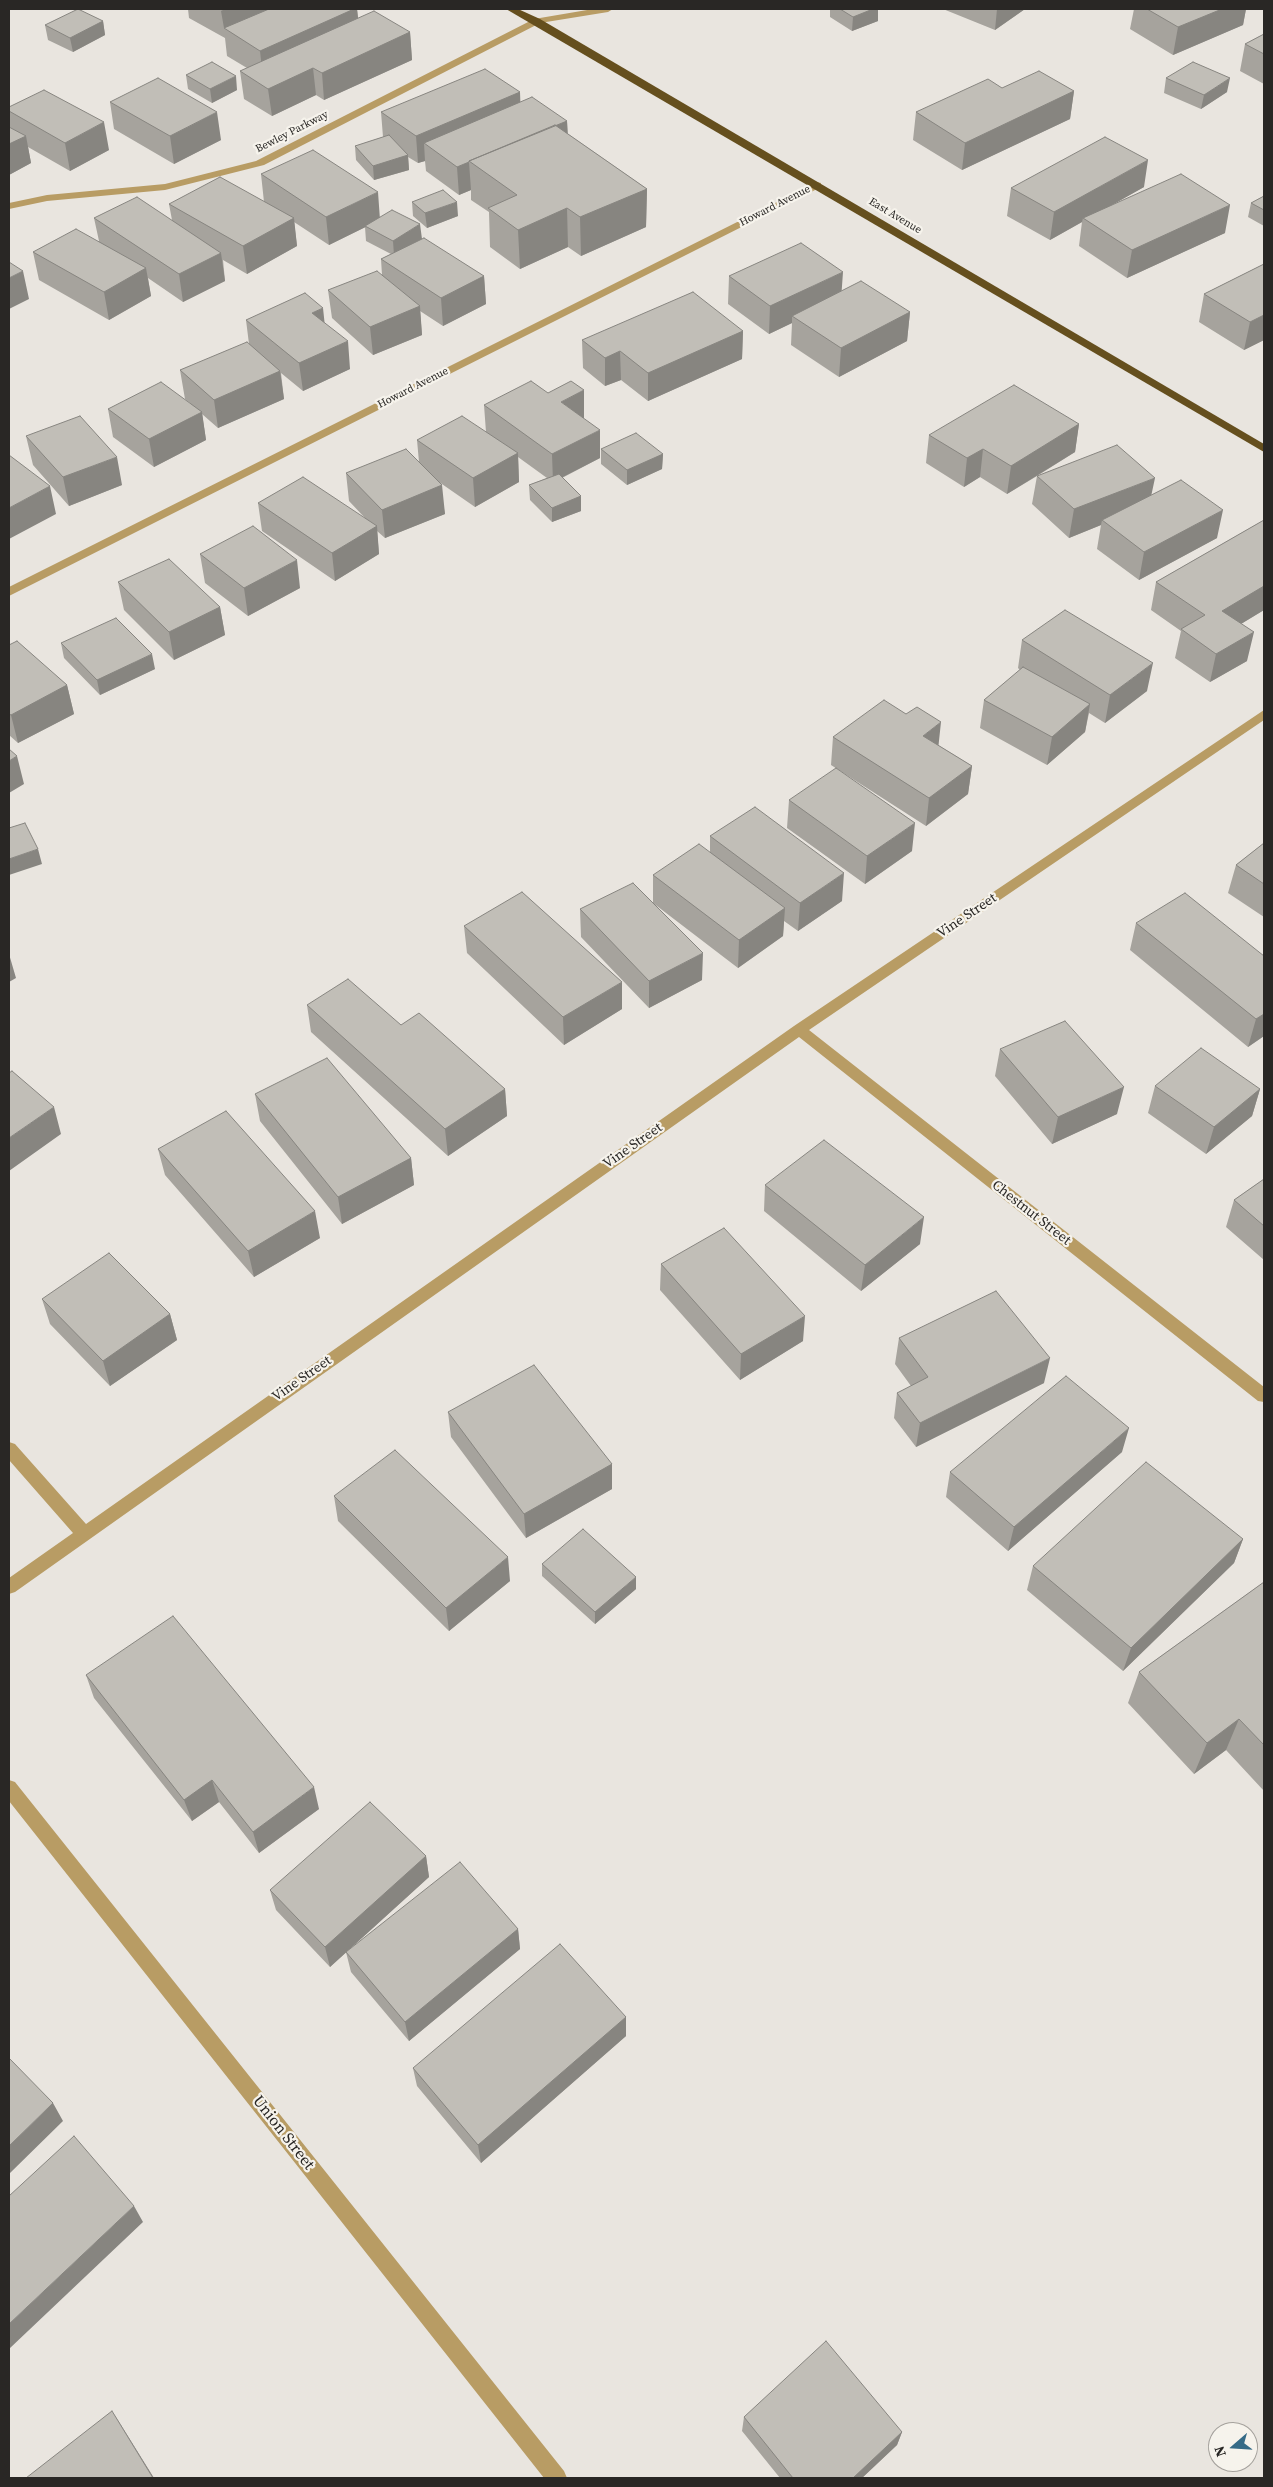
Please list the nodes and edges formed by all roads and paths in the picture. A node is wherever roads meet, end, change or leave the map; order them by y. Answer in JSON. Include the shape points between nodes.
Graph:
{"nodes":[{"id":1,"x":512,"y":9,"type":"edge"},
{"id":2,"x":517,"y":9,"type":"edge"},
{"id":3,"x":608,"y":9,"type":"edge"},
{"id":4,"x":537,"y":21,"type":"junction"},
{"id":5,"x":817,"y":185,"type":"junction"},
{"id":6,"x":9,"y":206,"type":"edge"},
{"id":7,"x":1264,"y":448,"type":"edge"},
{"id":8,"x":9,"y":592,"type":"edge"},
{"id":9,"x":1264,"y":714,"type":"edge"},
{"id":10,"x":799,"y":1030,"type":"junction"},
{"id":11,"x":1264,"y":1396,"type":"edge"},
{"id":12,"x":9,"y":1448,"type":"edge"},
{"id":13,"x":84,"y":1533,"type":"junction"},
{"id":14,"x":9,"y":1587,"type":"edge"},
{"id":15,"x":9,"y":1788,"type":"edge"},
{"id":16,"x":557,"y":2478,"type":"edge"}],
"edges":[{"from":1,"to":4,"type":"highway","name":"East Avenue"},
{"from":2,"to":4,"type":"street"},
{"from":3,"to":4,"type":"street","name":"Bewley Parkway"},
{"from":4,"to":5,"type":"highway","name":"East Avenue"},
{"from":4,"to":6,"type":"street","name":"Bewley Parkway","via":[[260,163],[165,187],[47,198]]},
{"from":5,"to":7,"type":"highway","name":"East Avenue"},
{"from":5,"to":8,"type":"street","name":"Howard Avenue"},
{"from":9,"to":10,"type":"street","name":"Vine Street"},
{"from":10,"to":11,"type":"street","name":"Chestnut Street"},
{"from":10,"to":13,"type":"street","name":"Vine Street"},
{"from":12,"to":13,"type":"street"},
{"from":13,"to":14,"type":"street","name":"Vine Street"},
{"from":15,"to":16,"type":"street","name":"Union Street"}]}
